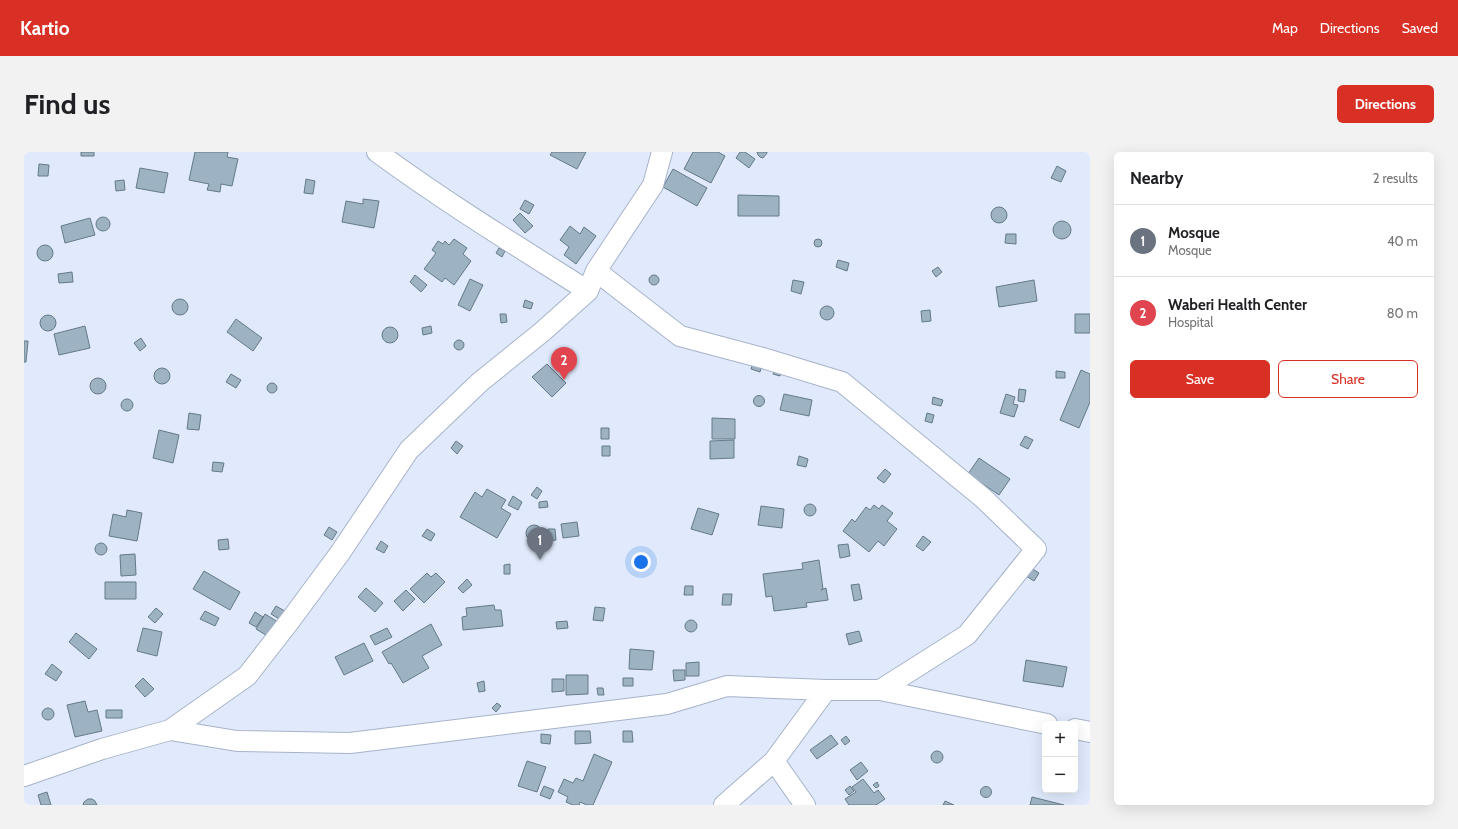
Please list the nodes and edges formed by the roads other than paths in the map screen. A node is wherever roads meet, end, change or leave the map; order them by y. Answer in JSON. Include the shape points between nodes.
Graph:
{"nodes":[{"id":1,"x":377,"y":152,"type":"edge"},
{"id":2,"x":662,"y":152,"type":"edge"},
{"id":3,"x":596,"y":271,"type":"junction"},
{"id":4,"x":588,"y":291,"type":"junction"},
{"id":5,"x":826,"y":690,"type":"junction"},
{"id":6,"x":880,"y":690,"type":"junction"},
{"id":7,"x":1042,"y":723,"type":"edge"},
{"id":8,"x":170,"y":730,"type":"junction"},
{"id":9,"x":1078,"y":730,"type":"edge"},
{"id":10,"x":1090,"y":732,"type":"edge"},
{"id":11,"x":774,"y":761,"type":"junction"},
{"id":12,"x":24,"y":776,"type":"edge"},
{"id":13,"x":724,"y":805,"type":"edge"},
{"id":14,"x":805,"y":805,"type":"edge"}],
"edges":[{"from":1,"to":4,"type":"street","via":[[481,223]]},
{"from":2,"to":3,"type":"street","via":[[653,185]]},
{"from":3,"to":4,"type":"street"},
{"from":3,"to":6,"type":"street","via":[[680,336],[842,382],[983,498],[1036,549],[968,635]]},
{"from":4,"to":8,"type":"street","via":[[480,382],[409,450],[340,553],[247,676]]},
{"from":5,"to":6,"type":"street"},
{"from":5,"to":8,"type":"street","via":[[727,686],[667,704],[350,743],[237,741]]},
{"from":5,"to":11,"type":"street"},
{"from":6,"to":7,"type":"street"},
{"from":8,"to":12,"type":"street","via":[[102,749]]},
{"from":9,"to":10,"type":"street"},
{"from":11,"to":13,"type":"street"},
{"from":11,"to":14,"type":"street"}]}
